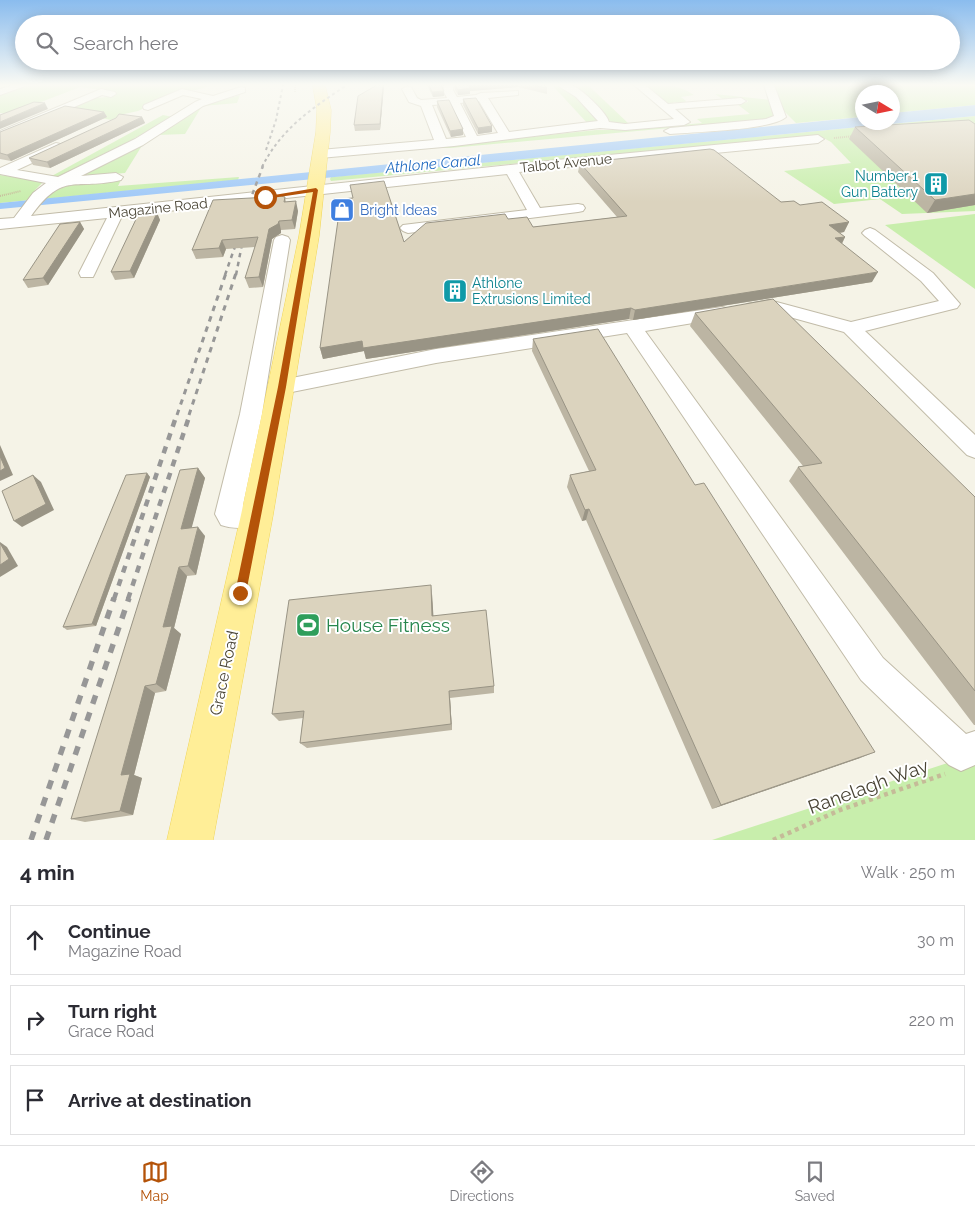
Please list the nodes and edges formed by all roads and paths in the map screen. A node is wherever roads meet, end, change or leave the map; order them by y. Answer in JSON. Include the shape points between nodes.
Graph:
{"nodes":[{"id":1,"x":27,"y":124,"type":"edge"},
{"id":2,"x":169,"y":124,"type":"edge"},
{"id":3,"x":323,"y":124,"type":"edge"},
{"id":4,"x":434,"y":124,"type":"edge"},
{"id":5,"x":466,"y":124,"type":"edge"},
{"id":6,"x":498,"y":124,"type":"edge"},
{"id":7,"x":660,"y":124,"type":"edge"},
{"id":8,"x":743,"y":124,"type":"edge"},
{"id":9,"x":600,"y":125,"type":"joint"},
{"id":10,"x":863,"y":135,"type":"edge"},
{"id":11,"x":0,"y":136,"type":"edge"},
{"id":12,"x":505,"y":136,"type":"junction"},
{"id":13,"x":168,"y":138,"type":"dead end"},
{"id":14,"x":144,"y":139,"type":"junction"},
{"id":15,"x":17,"y":140,"type":"edge"},
{"id":16,"x":70,"y":140,"type":"edge"},
{"id":17,"x":473,"y":140,"type":"junction"},
{"id":18,"x":818,"y":140,"type":"joint"},
{"id":19,"x":441,"y":142,"type":"junction"},
{"id":20,"x":406,"y":145,"type":"junction"},
{"id":21,"x":511,"y":169,"type":"junction"},
{"id":22,"x":318,"y":173,"type":"junction"},
{"id":23,"x":116,"y":177,"type":"dead end"},
{"id":24,"x":60,"y":182,"type":"junction"},
{"id":25,"x":578,"y":208,"type":"dead end"},
{"id":26,"x":117,"y":212,"type":"junction"},
{"id":27,"x":536,"y":213,"type":"junction"},
{"id":28,"x":20,"y":222,"type":"junction"},
{"id":29,"x":0,"y":224,"type":"edge"},
{"id":30,"x":408,"y":228,"type":"dead end"},
{"id":31,"x":870,"y":233,"type":"dead end"},
{"id":32,"x":282,"y":240,"type":"dead end"},
{"id":33,"x":87,"y":273,"type":"dead end"},
{"id":34,"x":633,"y":328,"type":"junction"},
{"id":35,"x":851,"y":328,"type":"junction"},
{"id":36,"x":282,"y":387,"type":"junction"},
{"id":37,"x":975,"y":449,"type":"edge"},
{"id":38,"x":257,"y":515,"type":"junction"},
{"id":39,"x":975,"y":748,"type":"edge"},
{"id":40,"x":948,"y":773,"type":"dead end"},
{"id":41,"x":190,"y":840,"type":"edge"},
{"id":42,"x":773,"y":840,"type":"edge"}],
"edges":[{"from":1,"to":11,"type":"street"},
{"from":2,"to":14,"type":"street"},
{"from":3,"to":22,"type":"main road","name":"Grace Road"},
{"from":4,"to":19,"type":"street"},
{"from":5,"to":17,"type":"street"},
{"from":6,"to":12,"type":"street"},
{"from":7,"to":9,"type":"street","via":[[625,128]]},
{"from":8,"to":20,"type":"street","via":[[433,152],[416,151]]},
{"from":9,"to":12,"type":"street"},
{"from":10,"to":18,"type":"path"},
{"from":11,"to":15,"type":"street"},
{"from":12,"to":17,"type":"street"},
{"from":13,"to":14,"type":"street"},
{"from":14,"to":24,"type":"street"},
{"from":16,"to":24,"type":"street","via":[[4,171]]},
{"from":17,"to":19,"type":"street"},
{"from":18,"to":21,"type":"street","name":"Talbot Avenue"},
{"from":19,"to":20,"type":"street"},
{"from":20,"to":22,"type":"street"},
{"from":21,"to":22,"type":"street","name":"Talbot Avenue"},
{"from":21,"to":27,"type":"street"},
{"from":22,"to":26,"type":"street","name":"Magazine Road","via":[[265,197]]},
{"from":22,"to":36,"type":"main road","name":"Grace Road"},
{"from":23,"to":24,"type":"street"},
{"from":24,"to":28,"type":"street","via":[[49,187]]},
{"from":25,"to":27,"type":"street"},
{"from":26,"to":28,"type":"street","name":"Magazine Road"},
{"from":26,"to":33,"type":"street"},
{"from":27,"to":30,"type":"street"},
{"from":28,"to":29,"type":"street","name":"Magazine Road"},
{"from":31,"to":35,"type":"street","via":[[927,277],[951,304]]},
{"from":32,"to":38,"type":"street","via":[[251,414],[228,514],[230,517]]},
{"from":34,"to":35,"type":"street","via":[[769,305]]},
{"from":34,"to":36,"type":"street","via":[[436,356]]},
{"from":34,"to":39,"type":"street","via":[[872,669],[961,753]]},
{"from":35,"to":37,"type":"street"},
{"from":36,"to":38,"type":"main road","name":"Grace Road"},
{"from":38,"to":41,"type":"main road","name":"Grace Road"},
{"from":40,"to":42,"type":"path","name":"Ranelagh Way","via":[[840,810]]}]}
